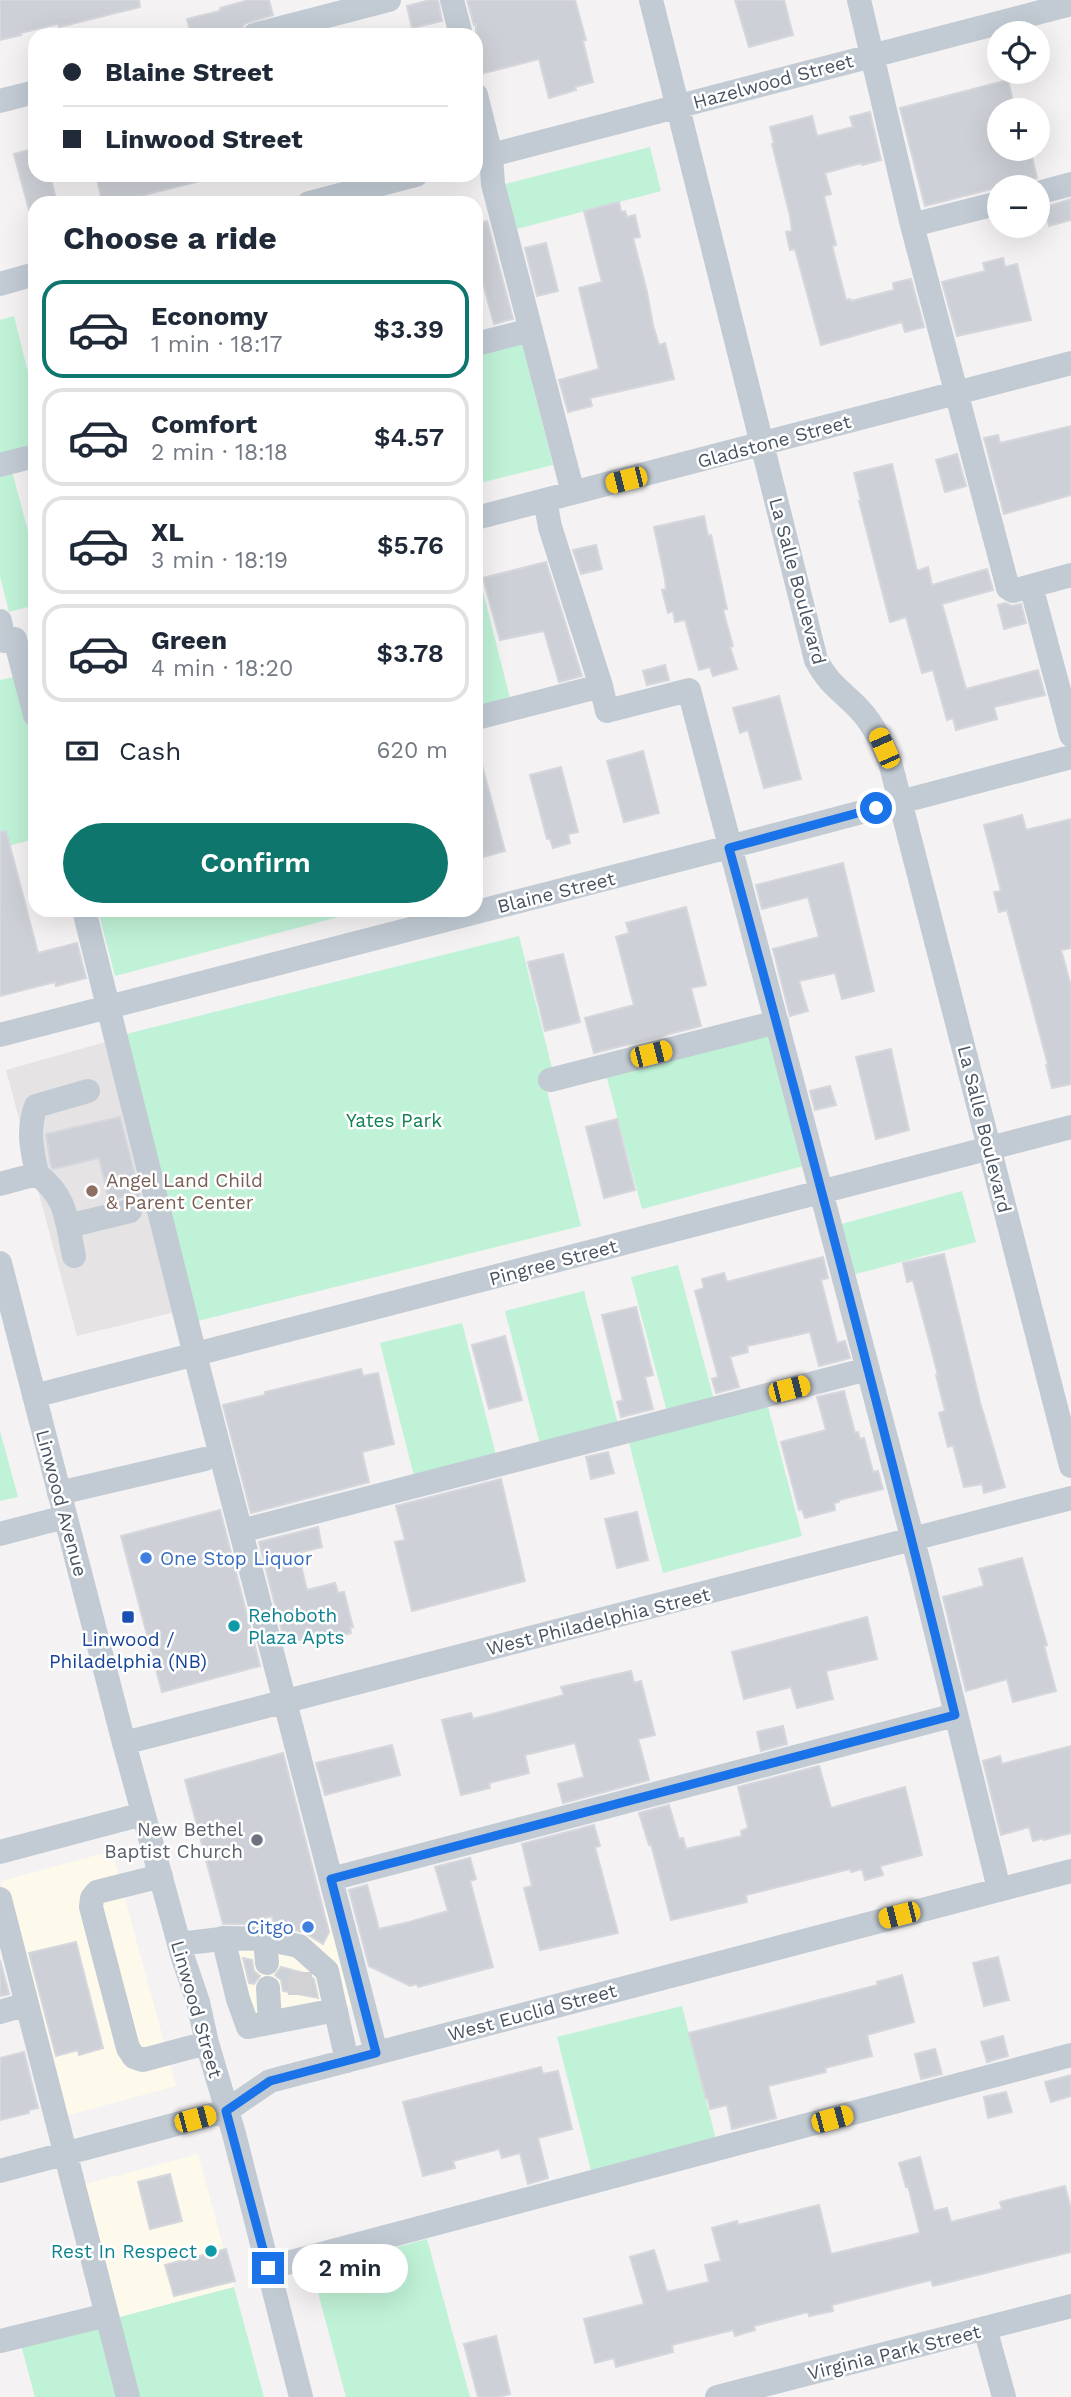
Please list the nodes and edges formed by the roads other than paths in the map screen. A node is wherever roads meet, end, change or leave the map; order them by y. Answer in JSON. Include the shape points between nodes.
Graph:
{"nodes":[{"id":1,"x":389,"y":0,"type":"edge"},
{"id":2,"x":452,"y":0,"type":"edge"},
{"id":3,"x":651,"y":0,"type":"edge"},
{"id":4,"x":859,"y":0,"type":"edge"},
{"id":5,"x":1071,"y":4,"type":"edge"},
{"id":6,"x":281,"y":28,"type":"edge"},
{"id":7,"x":459,"y":28,"type":"edge"},
{"id":8,"x":872,"y":56,"type":"junction"},
{"id":9,"x":28,"y":94,"type":"edge"},
{"id":10,"x":0,"y":101,"type":"edge"},
{"id":11,"x":677,"y":106,"type":"junction"},
{"id":12,"x":484,"y":157,"type":"edge"},
{"id":13,"x":389,"y":182,"type":"edge"},
{"id":14,"x":1071,"y":184,"type":"edge"},
{"id":15,"x":1050,"y":190,"type":"edge"},
{"id":16,"x":336,"y":196,"type":"edge"},
{"id":17,"x":987,"y":205,"type":"edge"},
{"id":18,"x":912,"y":225,"type":"junction"},
{"id":19,"x":28,"y":276,"type":"edge"},
{"id":20,"x":0,"y":284,"type":"edge"},
{"id":21,"x":531,"y":330,"type":"junction"},
{"id":22,"x":483,"y":342,"type":"edge"},
{"id":23,"x":1071,"y":363,"type":"edge"},
{"id":24,"x":957,"y":393,"type":"junction"},
{"id":25,"x":761,"y":445,"type":"junction"},
{"id":26,"x":28,"y":458,"type":"edge"},
{"id":27,"x":0,"y":465,"type":"edge"},
{"id":28,"x":573,"y":493,"type":"junction"},
{"id":29,"x":545,"y":500,"type":"junction"},
{"id":30,"x":483,"y":516,"type":"edge"},
{"id":31,"x":1071,"y":575,"type":"edge"},
{"id":32,"x":1031,"y":586,"type":"junction"},
{"id":33,"x":11,"y":636,"type":"edge"},
{"id":34,"x":601,"y":686,"type":"junction"},
{"id":35,"x":28,"y":692,"type":"edge"},
{"id":36,"x":483,"y":716,"type":"edge"},
{"id":37,"x":1071,"y":735,"type":"edge"},
{"id":38,"x":1071,"y":757,"type":"edge"},
{"id":39,"x":901,"y":802,"type":"junction"},
{"id":40,"x":729,"y":848,"type":"junction"},
{"id":41,"x":483,"y":911,"type":"edge"},
{"id":42,"x":86,"y":917,"type":"edge"},
{"id":43,"x":460,"y":917,"type":"edge"},
{"id":44,"x":109,"y":1007,"type":"junction"},
{"id":45,"x":777,"y":1022,"type":"junction"},
{"id":46,"x":0,"y":1035,"type":"edge"},
{"id":47,"x":550,"y":1080,"type":"dead end"},
{"id":48,"x":88,"y":1091,"type":"dead end"},
{"id":49,"x":1071,"y":1127,"type":"edge"},
{"id":50,"x":989,"y":1149,"type":"junction"},
{"id":51,"x":37,"y":1174,"type":"junction"},
{"id":52,"x":0,"y":1184,"type":"edge"},
{"id":53,"x":822,"y":1192,"type":"junction"},
{"id":54,"x":130,"y":1211,"type":"dead end"},
{"id":55,"x":68,"y":1226,"type":"junction"},
{"id":56,"x":74,"y":1256,"type":"dead end"},
{"id":57,"x":0,"y":1263,"type":"edge"},
{"id":58,"x":195,"y":1355,"type":"junction"},
{"id":59,"x":868,"y":1369,"type":"junction"},
{"id":60,"x":34,"y":1396,"type":"junction"},
{"id":61,"x":205,"y":1460,"type":"dead end"},
{"id":62,"x":1071,"y":1466,"type":"edge"},
{"id":63,"x":1071,"y":1498,"type":"edge"},
{"id":64,"x":62,"y":1505,"type":"junction"},
{"id":65,"x":241,"y":1531,"type":"junction"},
{"id":66,"x":0,"y":1534,"type":"edge"},
{"id":67,"x":912,"y":1540,"type":"junction"},
{"id":68,"x":285,"y":1702,"type":"junction"},
{"id":69,"x":955,"y":1715,"type":"junction"},
{"id":70,"x":124,"y":1743,"type":"junction"},
{"id":71,"x":144,"y":1814,"type":"junction"},
{"id":72,"x":0,"y":1852,"type":"edge"},
{"id":73,"x":1071,"y":1871,"type":"edge"},
{"id":74,"x":160,"y":1876,"type":"junction"},
{"id":75,"x":331,"y":1879,"type":"junction"},
{"id":76,"x":999,"y":1889,"type":"junction"},
{"id":77,"x":0,"y":1899,"type":"edge"},
{"id":78,"x":223,"y":1938,"type":"junction"},
{"id":79,"x":179,"y":1944,"type":"junction"},
{"id":80,"x":299,"y":1946,"type":"junction"},
{"id":81,"x":266,"y":1963,"type":"junction"},
{"id":82,"x":300,"y":1994,"type":"junction"},
{"id":83,"x":238,"y":1999,"type":"junction"},
{"id":84,"x":198,"y":2002,"type":"junction"},
{"id":85,"x":27,"y":2004,"type":"junction"},
{"id":86,"x":336,"y":2010,"type":"junction"},
{"id":87,"x":0,"y":2011,"type":"edge"},
{"id":88,"x":270,"y":2022,"type":"junction"},
{"id":89,"x":207,"y":2043,"type":"junction"},
{"id":90,"x":376,"y":2053,"type":"junction"},
{"id":91,"x":1071,"y":2055,"type":"edge"},
{"id":92,"x":347,"y":2061,"type":"junction"},
{"id":93,"x":226,"y":2111,"type":"junction"},
{"id":94,"x":66,"y":2154,"type":"junction"},
{"id":95,"x":0,"y":2171,"type":"edge"},
{"id":96,"x":268,"y":2268,"type":"junction"},
{"id":97,"x":1071,"y":2306,"type":"edge"},
{"id":98,"x":107,"y":2315,"type":"junction"},
{"id":99,"x":985,"y":2328,"type":"junction"},
{"id":100,"x":0,"y":2341,"type":"edge"},
{"id":101,"x":128,"y":2397,"type":"edge"},
{"id":102,"x":301,"y":2397,"type":"edge"},
{"id":103,"x":718,"y":2397,"type":"edge"},
{"id":104,"x":1004,"y":2397,"type":"edge"}],
"edges":[{"from":1,"to":6,"type":"street"},
{"from":2,"to":7,"type":"street"},
{"from":3,"to":11,"type":"street","name":"La Salle Boulevard"},
{"from":4,"to":8,"type":"street"},
{"from":5,"to":8,"type":"street","name":"Hazelwood Street"},
{"from":8,"to":11,"type":"street","name":"Hazelwood Street"},
{"from":8,"to":18,"type":"street"},
{"from":9,"to":10,"type":"street"},
{"from":11,"to":12,"type":"street","name":"Hazelwood Street"},
{"from":11,"to":25,"type":"street","name":"La Salle Boulevard"},
{"from":12,"to":21,"type":"street"},
{"from":13,"to":16,"type":"street"},
{"from":14,"to":15,"type":"street"},
{"from":17,"to":18,"type":"street"},
{"from":18,"to":24,"type":"street"},
{"from":19,"to":20,"type":"street"},
{"from":21,"to":22,"type":"street"},
{"from":21,"to":28,"type":"street"},
{"from":23,"to":24,"type":"street","name":"Gladstone Street"},
{"from":24,"to":25,"type":"street","name":"Gladstone Street"},
{"from":24,"to":32,"type":"street","via":[[1007,588]]},
{"from":25,"to":28,"type":"street","name":"Gladstone Street"},
{"from":25,"to":39,"type":"street","name":"La Salle Boulevard","via":[[816,660],[831,684],[860,710],[878,735],[891,762]]},
{"from":26,"to":27,"type":"street"},
{"from":28,"to":29,"type":"street","name":"Gladstone Street"},
{"from":29,"to":30,"type":"street","name":"Gladstone Street"},
{"from":29,"to":34,"type":"street"},
{"from":31,"to":32,"type":"street"},
{"from":32,"to":37,"type":"street"},
{"from":33,"to":35,"type":"street"},
{"from":34,"to":36,"type":"street"},
{"from":34,"to":40,"type":"street","via":[[607,711],[689,690]]},
{"from":38,"to":39,"type":"street","name":"Blaine Street"},
{"from":39,"to":40,"type":"street","name":"Blaine Street"},
{"from":39,"to":50,"type":"street","name":"La Salle Boulevard"},
{"from":40,"to":41,"type":"street","name":"Blaine Street"},
{"from":40,"to":45,"type":"street"},
{"from":42,"to":44,"type":"street"},
{"from":43,"to":44,"type":"street","name":"Blaine Street"},
{"from":44,"to":46,"type":"street","name":"Blaine Street"},
{"from":44,"to":58,"type":"street"},
{"from":45,"to":47,"type":"street"},
{"from":45,"to":53,"type":"street"},
{"from":48,"to":51,"type":"street","via":[[36,1106],[30,1141]]},
{"from":49,"to":50,"type":"street","name":"Pingree Street"},
{"from":50,"to":53,"type":"street","name":"Pingree Street"},
{"from":50,"to":62,"type":"street","name":"La Salle Boulevard"},
{"from":51,"to":52,"type":"street"},
{"from":51,"to":55,"type":"street","via":[[57,1192]]},
{"from":53,"to":58,"type":"street","name":"Pingree Street"},
{"from":53,"to":59,"type":"street"},
{"from":54,"to":55,"type":"street"},
{"from":55,"to":56,"type":"street"},
{"from":57,"to":60,"type":"street","name":"Linwood Avenue"},
{"from":58,"to":60,"type":"street","name":"Pingree Street"},
{"from":58,"to":65,"type":"street"},
{"from":59,"to":65,"type":"street"},
{"from":59,"to":67,"type":"street"},
{"from":60,"to":64,"type":"street","name":"Linwood Avenue"},
{"from":61,"to":64,"type":"street"},
{"from":63,"to":67,"type":"street","name":"West Philadelphia Street"},
{"from":64,"to":66,"type":"street"},
{"from":64,"to":70,"type":"street","name":"Linwood Avenue"},
{"from":65,"to":68,"type":"street"},
{"from":67,"to":68,"type":"street","name":"West Philadelphia Street"},
{"from":67,"to":69,"type":"street"},
{"from":68,"to":70,"type":"street","name":"West Philadelphia Street"},
{"from":68,"to":75,"type":"street"},
{"from":69,"to":75,"type":"street"},
{"from":69,"to":76,"type":"street"},
{"from":70,"to":71,"type":"street","name":"Linwood Street"},
{"from":71,"to":72,"type":"street"},
{"from":71,"to":74,"type":"street","name":"Linwood Street"},
{"from":73,"to":76,"type":"street","name":"West Euclid Street"},
{"from":74,"to":79,"type":"street","name":"Linwood Street"},
{"from":74,"to":89,"type":"street","via":[[97,1892],[92,1898],[128,2048],[143,2060]]},
{"from":75,"to":90,"type":"street"},
{"from":76,"to":90,"type":"street","name":"West Euclid Street"},
{"from":77,"to":85,"type":"street"},
{"from":78,"to":79,"type":"street"},
{"from":78,"to":81,"type":"street"},
{"from":78,"to":83,"type":"street"},
{"from":79,"to":84,"type":"street","name":"Linwood Street"},
{"from":80,"to":81,"type":"street"},
{"from":80,"to":82,"type":"street"},
{"from":80,"to":86,"type":"street","via":[[327,1971]]},
{"from":81,"to":88,"type":"street"},
{"from":82,"to":86,"type":"street"},
{"from":82,"to":88,"type":"street"},
{"from":83,"to":84,"type":"street"},
{"from":83,"to":88,"type":"street","via":[[248,2027]]},
{"from":84,"to":89,"type":"street","name":"Linwood Street"},
{"from":85,"to":87,"type":"street"},
{"from":85,"to":94,"type":"street"},
{"from":86,"to":92,"type":"street"},
{"from":89,"to":93,"type":"street","name":"Linwood Street"},
{"from":90,"to":92,"type":"street","name":"West Euclid Street"},
{"from":91,"to":96,"type":"street"},
{"from":92,"to":93,"type":"street","name":"West Euclid Street","via":[[270,2081]]},
{"from":93,"to":94,"type":"street","name":"West Euclid Street"},
{"from":93,"to":96,"type":"street","name":"Linwood Street"},
{"from":94,"to":95,"type":"street","name":"West Euclid Street"},
{"from":94,"to":98,"type":"street"},
{"from":96,"to":102,"type":"street","name":"Linwood Street"},
{"from":97,"to":99,"type":"street","name":"Virginia Park Street"},
{"from":98,"to":100,"type":"street"},
{"from":98,"to":101,"type":"street"},
{"from":99,"to":103,"type":"street","name":"Virginia Park Street"},
{"from":99,"to":104,"type":"street"}]}
